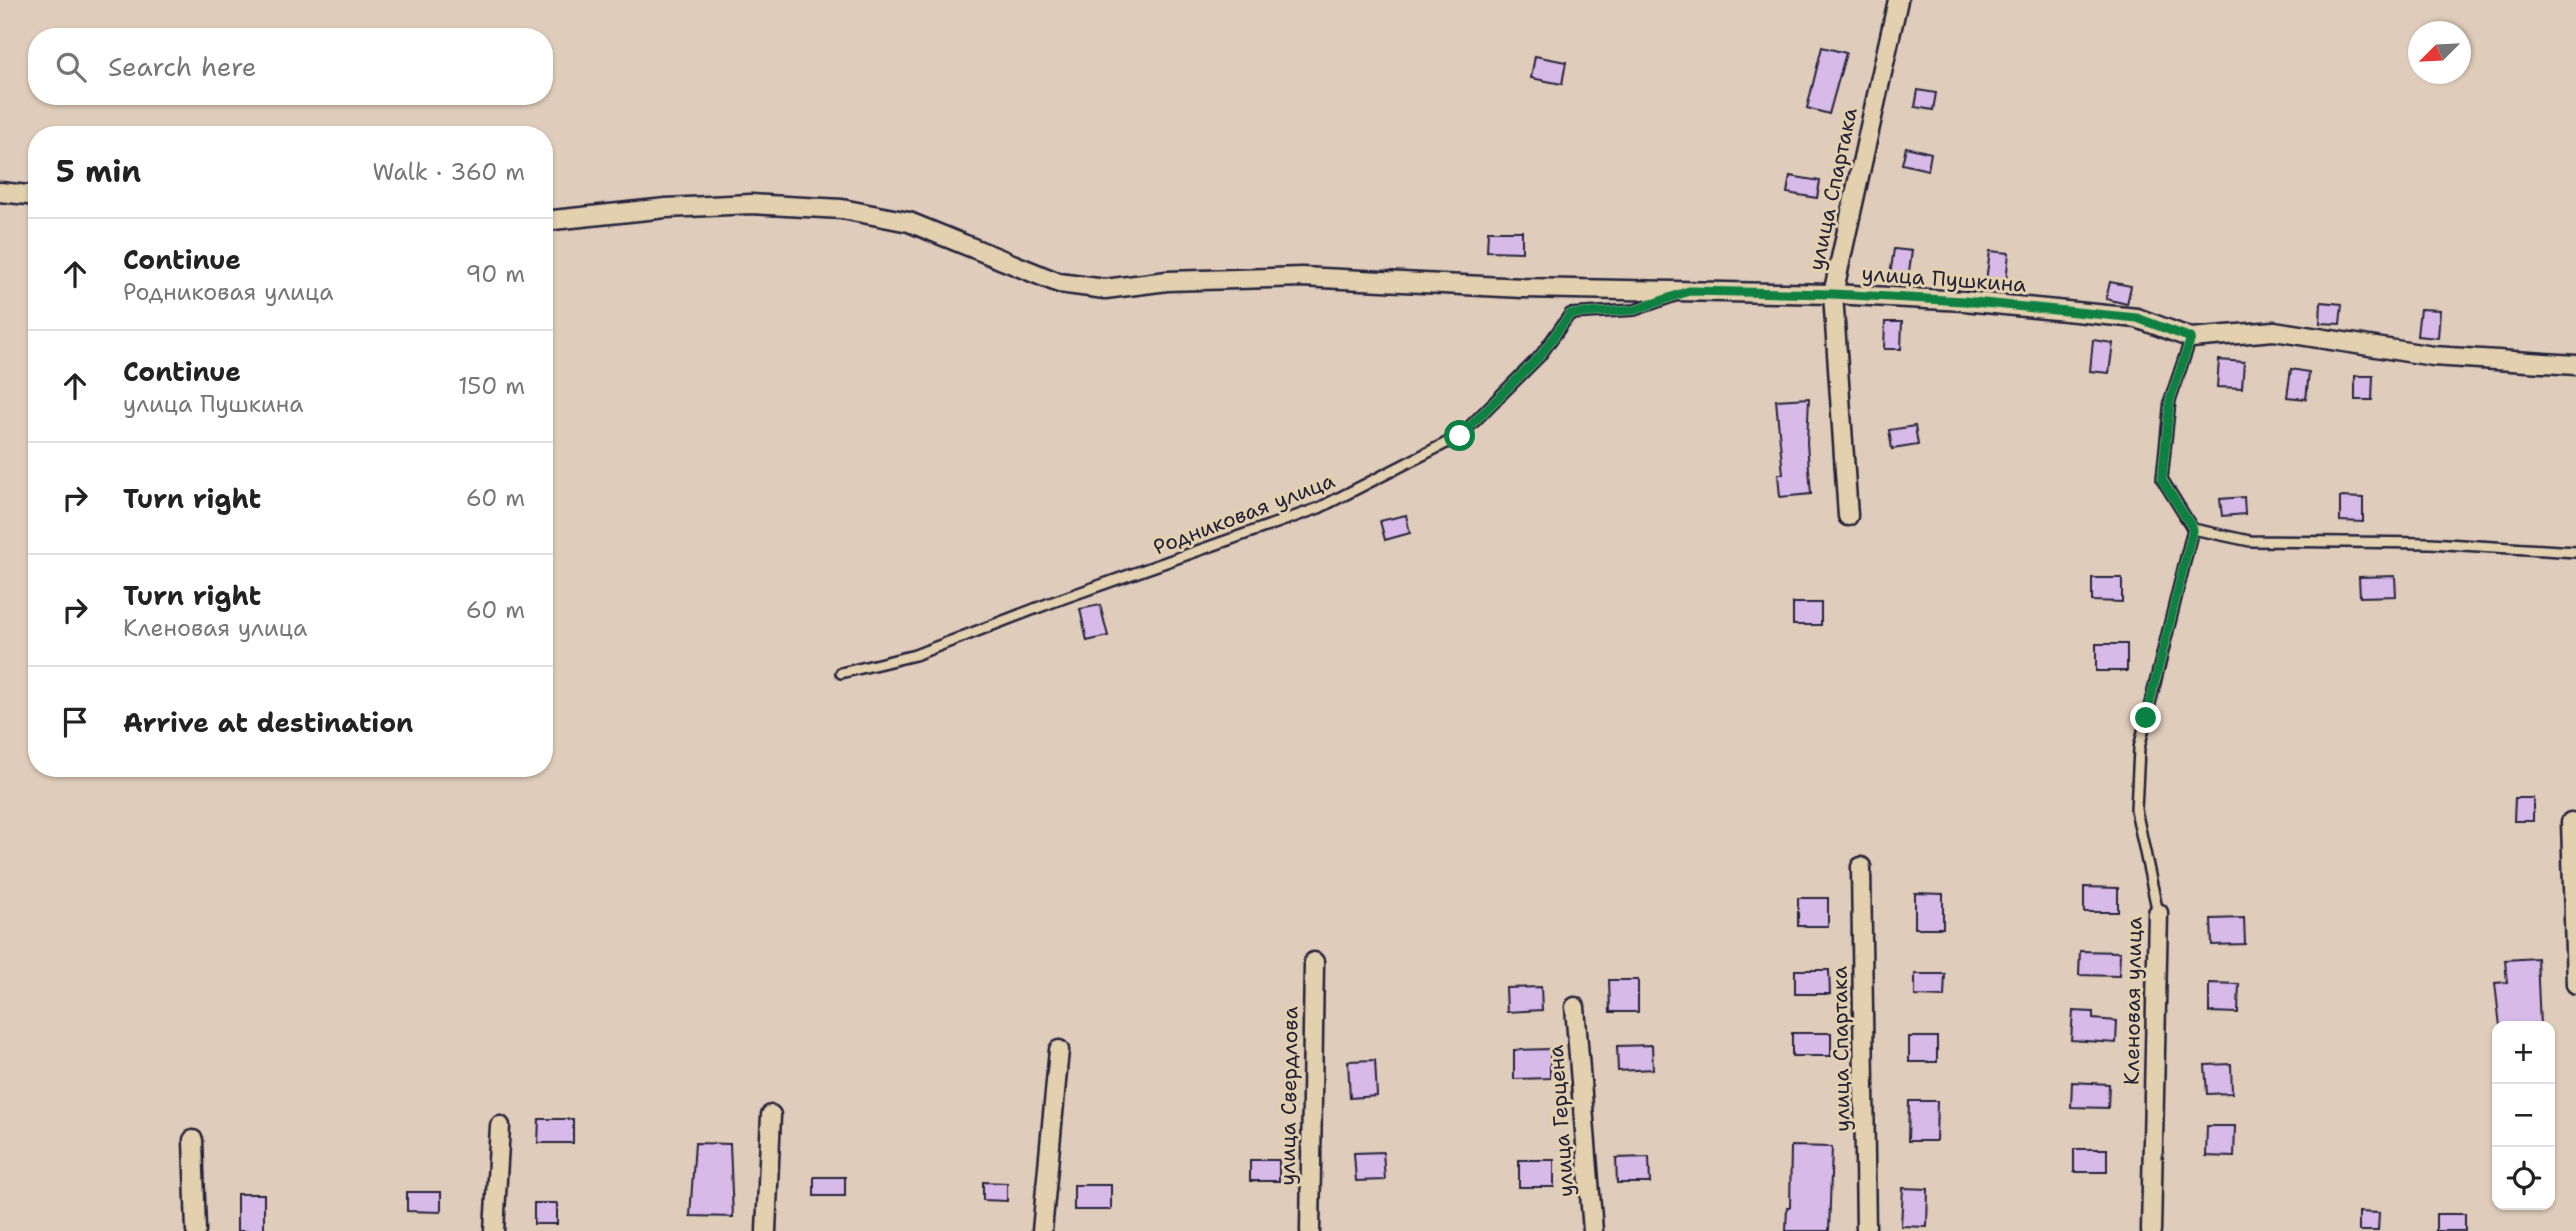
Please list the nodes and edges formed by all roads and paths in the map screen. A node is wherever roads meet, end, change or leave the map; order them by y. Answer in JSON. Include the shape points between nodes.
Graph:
{"nodes":[{"id":1,"x":1898,"y":0,"type":"edge"},
{"id":2,"x":0,"y":192,"type":"edge"},
{"id":3,"x":28,"y":195,"type":"edge"},
{"id":4,"x":553,"y":220,"type":"edge"},
{"id":5,"x":1689,"y":291,"type":"junction"},
{"id":6,"x":1833,"y":294,"type":"junction"},
{"id":7,"x":2191,"y":338,"type":"junction"},
{"id":8,"x":2576,"y":365,"type":"edge"},
{"id":9,"x":1849,"y":516,"type":"dead end"},
{"id":10,"x":2193,"y":529,"type":"junction"},
{"id":11,"x":2576,"y":552,"type":"edge"},
{"id":12,"x":841,"y":673,"type":"dead end"},
{"id":13,"x":2571,"y":822,"type":"dead end"},
{"id":14,"x":1861,"y":867,"type":"dead end"},
{"id":15,"x":2158,"y":913,"type":"joint"},
{"id":16,"x":1314,"y":961,"type":"dead end"},
{"id":17,"x":2576,"y":984,"type":"edge"},
{"id":18,"x":1575,"y":1007,"type":"dead end"},
{"id":19,"x":1059,"y":1050,"type":"dead end"},
{"id":20,"x":771,"y":1115,"type":"dead end"},
{"id":21,"x":500,"y":1126,"type":"dead end"},
{"id":22,"x":193,"y":1140,"type":"dead end"},
{"id":23,"x":196,"y":1231,"type":"edge"},
{"id":24,"x":494,"y":1231,"type":"edge"},
{"id":25,"x":766,"y":1231,"type":"edge"},
{"id":26,"x":1042,"y":1231,"type":"edge"},
{"id":27,"x":1310,"y":1231,"type":"edge"},
{"id":28,"x":1593,"y":1231,"type":"edge"},
{"id":29,"x":1866,"y":1231,"type":"edge"},
{"id":30,"x":2151,"y":1231,"type":"edge"}],
"edges":[{"from":1,"to":6,"type":"street","name":"улица Спартака"},
{"from":2,"to":3,"type":"street"},
{"from":4,"to":5,"type":"street","name":"улица Пушкина","via":[[751,204],[842,209],[909,222],[1059,283],[1105,289],[1167,281],[1302,277]]},
{"from":5,"to":6,"type":"street","name":"улица Пушкина"},
{"from":5,"to":12,"type":"lane","name":"Родниковая улица","via":[[1635,310],[1570,314],[1540,356],[1460,436],[1319,508],[915,655]]},
{"from":6,"to":7,"type":"street","name":"улица Пушкина","via":[[2137,318]]},
{"from":6,"to":9,"type":"street","name":"улица Спартака"},
{"from":7,"to":8,"type":"street","name":"улица Пушкина","via":[[2274,331],[2433,356]]},
{"from":7,"to":10,"type":"lane","via":[[2170,400],[2162,480]]},
{"from":10,"to":11,"type":"lane","via":[[2250,541],[2430,543]]},
{"from":10,"to":15,"type":"lane","name":"Кленовая улица","via":[[2139,748],[2136,810]]},
{"from":13,"to":17,"type":"street"},
{"from":14,"to":29,"type":"street","name":"улица Спартака"},
{"from":15,"to":30,"type":"street","name":"Кленовая улица"},
{"from":16,"to":27,"type":"street","name":"улица Свердлова"},
{"from":18,"to":28,"type":"street","name":"улица Герцена"},
{"from":19,"to":26,"type":"street"},
{"from":20,"to":25,"type":"street"},
{"from":21,"to":24,"type":"street"},
{"from":22,"to":23,"type":"street"}]}
